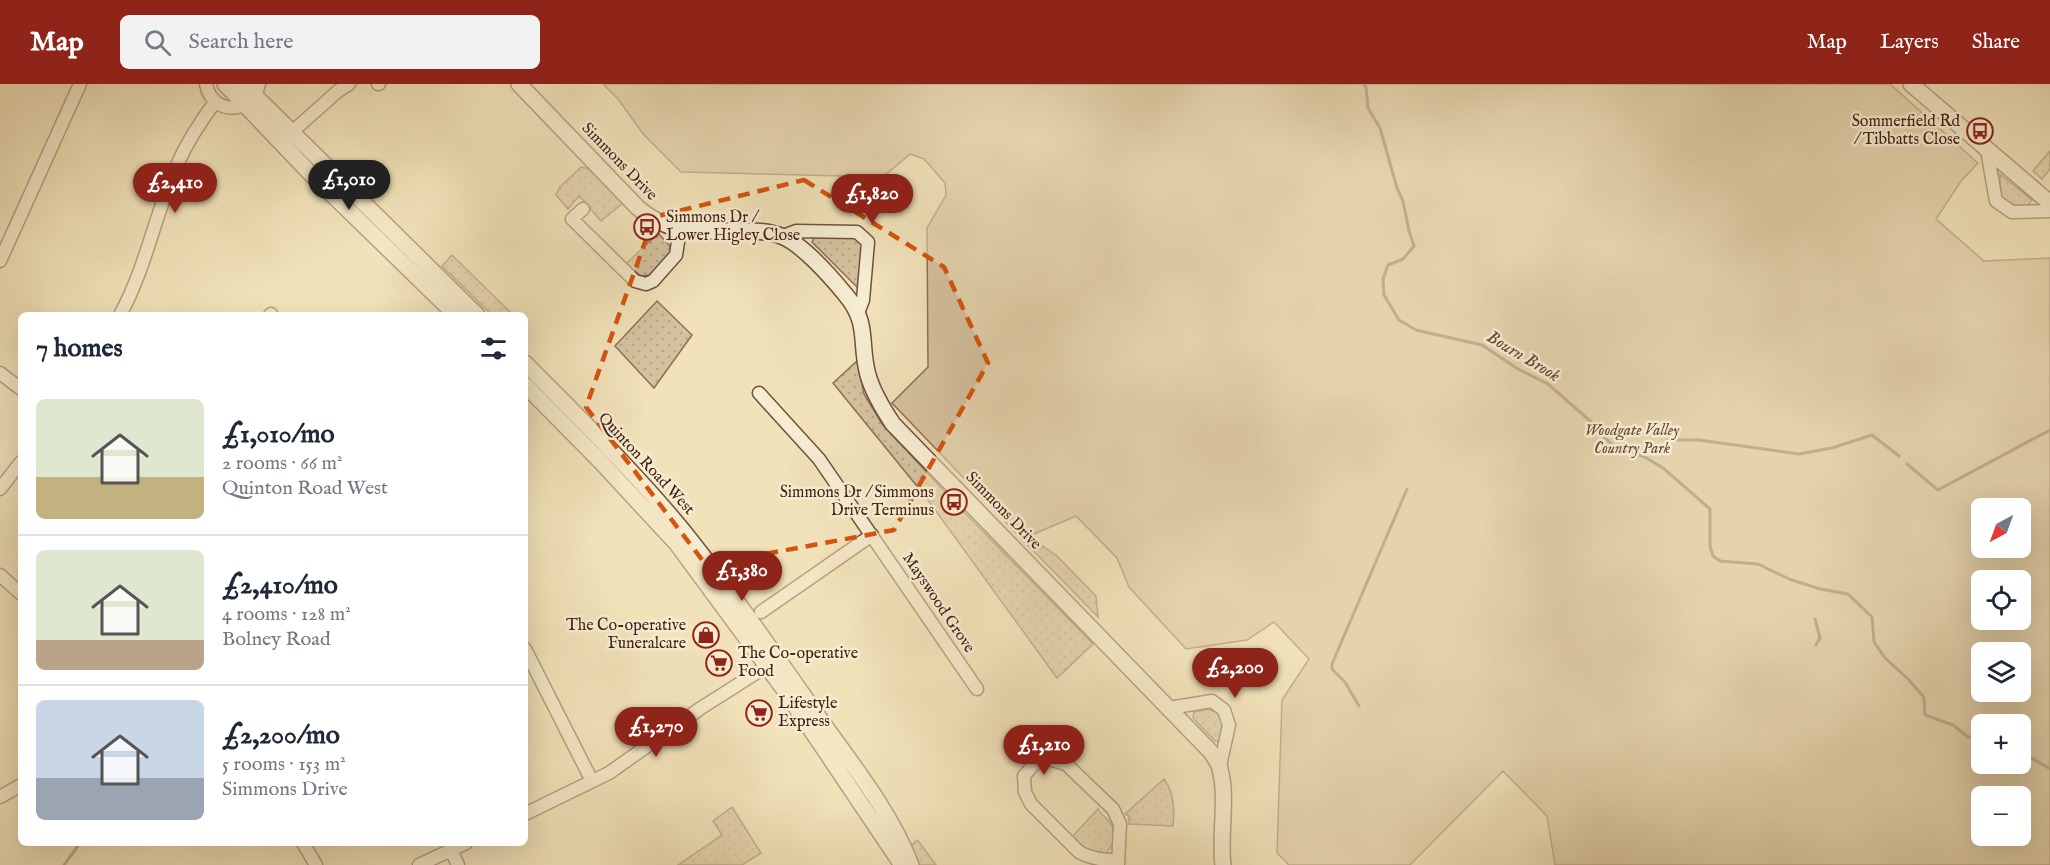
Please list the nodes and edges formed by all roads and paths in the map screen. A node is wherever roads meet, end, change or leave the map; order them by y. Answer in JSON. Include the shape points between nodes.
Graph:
{"nodes":[{"id":1,"x":80,"y":84,"type":"edge"},
{"id":2,"x":206,"y":84,"type":"edge"},
{"id":3,"x":225,"y":84,"type":"edge"},
{"id":4,"x":243,"y":84,"type":"edge"},
{"id":5,"x":349,"y":84,"type":"edge"},
{"id":6,"x":519,"y":84,"type":"edge"},
{"id":7,"x":1911,"y":84,"type":"edge"},
{"id":8,"x":253,"y":95,"type":"edge"},
{"id":9,"x":215,"y":102,"type":"junction"},
{"id":10,"x":291,"y":132,"type":"junction"},
{"id":11,"x":1987,"y":150,"type":"junction"},
{"id":12,"x":2050,"y":203,"type":"edge"},
{"id":13,"x":583,"y":209,"type":"dead end"},
{"id":14,"x":2050,"y":211,"type":"edge"},
{"id":15,"x":680,"y":229,"type":"junction"},
{"id":16,"x":783,"y":236,"type":"junction"},
{"id":17,"x":0,"y":261,"type":"edge"},
{"id":18,"x":447,"y":304,"type":"edge"},
{"id":19,"x":121,"y":312,"type":"edge"},
{"id":20,"x":469,"y":312,"type":"edge"},
{"id":21,"x":858,"y":313,"type":"junction"},
{"id":22,"x":528,"y":366,"type":"edge"},
{"id":23,"x":0,"y":373,"type":"edge"},
{"id":24,"x":18,"y":387,"type":"edge"},
{"id":25,"x":528,"y":388,"type":"edge"},
{"id":26,"x":759,"y":393,"type":"dead end"},
{"id":27,"x":18,"y":466,"type":"edge"},
{"id":28,"x":0,"y":489,"type":"edge"},
{"id":29,"x":872,"y":535,"type":"junction"},
{"id":30,"x":2,"y":580,"type":"edge"},
{"id":31,"x":18,"y":592,"type":"edge"},
{"id":32,"x":737,"y":603,"type":"junction"},
{"id":33,"x":761,"y":612,"type":"junction"},
{"id":34,"x":740,"y":628,"type":"junction"},
{"id":35,"x":760,"y":633,"type":"junction"},
{"id":36,"x":768,"y":646,"type":"junction"},
{"id":37,"x":528,"y":655,"type":"edge"},
{"id":38,"x":767,"y":666,"type":"junction"},
{"id":39,"x":977,"y":688,"type":"dead end"},
{"id":40,"x":1169,"y":708,"type":"junction"},
{"id":41,"x":1220,"y":766,"type":"junction"},
{"id":42,"x":592,"y":781,"type":"junction"},
{"id":43,"x":18,"y":787,"type":"edge"},
{"id":44,"x":0,"y":797,"type":"edge"},
{"id":45,"x":528,"y":813,"type":"edge"},
{"id":46,"x":305,"y":846,"type":"edge"},
{"id":47,"x":460,"y":846,"type":"edge"},
{"id":48,"x":451,"y":850,"type":"junction"},
{"id":49,"x":1118,"y":863,"type":"edge"},
{"id":50,"x":316,"y":865,"type":"edge"},
{"id":51,"x":419,"y":865,"type":"edge"},
{"id":52,"x":458,"y":865,"type":"edge"},
{"id":53,"x":902,"y":865,"type":"edge"},
{"id":54,"x":911,"y":865,"type":"edge"},
{"id":55,"x":1223,"y":865,"type":"edge"}],
"edges":[{"from":1,"to":17,"type":"street"},
{"from":2,"to":9,"type":"street"},
{"from":3,"to":8,"type":"street"},
{"from":4,"to":8,"type":"street"},
{"from":5,"to":10,"type":"street"},
{"from":6,"to":15,"type":"street","name":"Simmons Drive","via":[[647,216]]},
{"from":7,"to":11,"type":"street"},
{"from":8,"to":9,"type":"street","via":[[229,108]]},
{"from":8,"to":10,"type":"street"},
{"from":8,"to":18,"type":"street","via":[[308,171]]},
{"from":9,"to":19,"type":"street","via":[[193,132],[177,165],[138,278]]},
{"from":10,"to":18,"type":"street"},
{"from":11,"to":12,"type":"street"},
{"from":11,"to":14,"type":"street","via":[[1996,201],[2012,212]]},
{"from":13,"to":15,"type":"street","via":[[573,219],[635,281],[646,284],[676,255]]},
{"from":15,"to":16,"type":"street","name":"Simmons Drive","via":[[758,231]]},
{"from":16,"to":21,"type":"street","name":"Simmons Drive","via":[[804,251],[845,293]]},
{"from":16,"to":21,"type":"street","name":"Simmons Drive","via":[[796,231],[857,231],[868,242],[863,300]]},
{"from":18,"to":20,"type":"street"},
{"from":21,"to":40,"type":"street","name":"Simmons Drive","via":[[868,375],[893,424]]},
{"from":22,"to":32,"type":"street","name":"Quinton Road West","via":[[684,531]]},
{"from":23,"to":24,"type":"street"},
{"from":25,"to":34,"type":"street","name":"Quinton Road West","via":[[676,544]]},
{"from":26,"to":29,"type":"street","name":"Mayswood Grove","via":[[819,459]]},
{"from":27,"to":28,"type":"street"},
{"from":29,"to":33,"type":"street"},
{"from":29,"to":39,"type":"street","name":"Mayswood Grove"},
{"from":30,"to":31,"type":"street"},
{"from":32,"to":33,"type":"street"},
{"from":32,"to":34,"type":"street","via":[[731,608]]},
{"from":32,"to":35,"type":"street","name":"Quinton Road West"},
{"from":33,"to":35,"type":"street"},
{"from":34,"to":38,"type":"street","name":"Quinton Road West"},
{"from":35,"to":36,"type":"street","name":"Quinton Road West"},
{"from":36,"to":38,"type":"street","via":[[773,662]]},
{"from":36,"to":54,"type":"street","name":"Quinton Road West","via":[[882,807]]},
{"from":37,"to":42,"type":"street"},
{"from":38,"to":42,"type":"street"},
{"from":38,"to":53,"type":"street","name":"Quinton Road West"},
{"from":40,"to":41,"type":"street","name":"Simmons Drive"},
{"from":40,"to":41,"type":"street","via":[[1212,701],[1224,710],[1229,725]]},
{"from":41,"to":55,"type":"street"},
{"from":42,"to":45,"type":"street"},
{"from":43,"to":44,"type":"street"},
{"from":46,"to":50,"type":"street"},
{"from":47,"to":48,"type":"street"},
{"from":48,"to":51,"type":"street"},
{"from":48,"to":52,"type":"street"},
{"from":49,"to":49,"type":"street","via":[[1079,852],[1031,804],[1024,776],[1034,764],[1049,759],[1066,764],[1113,809],[1120,824]]}]}
